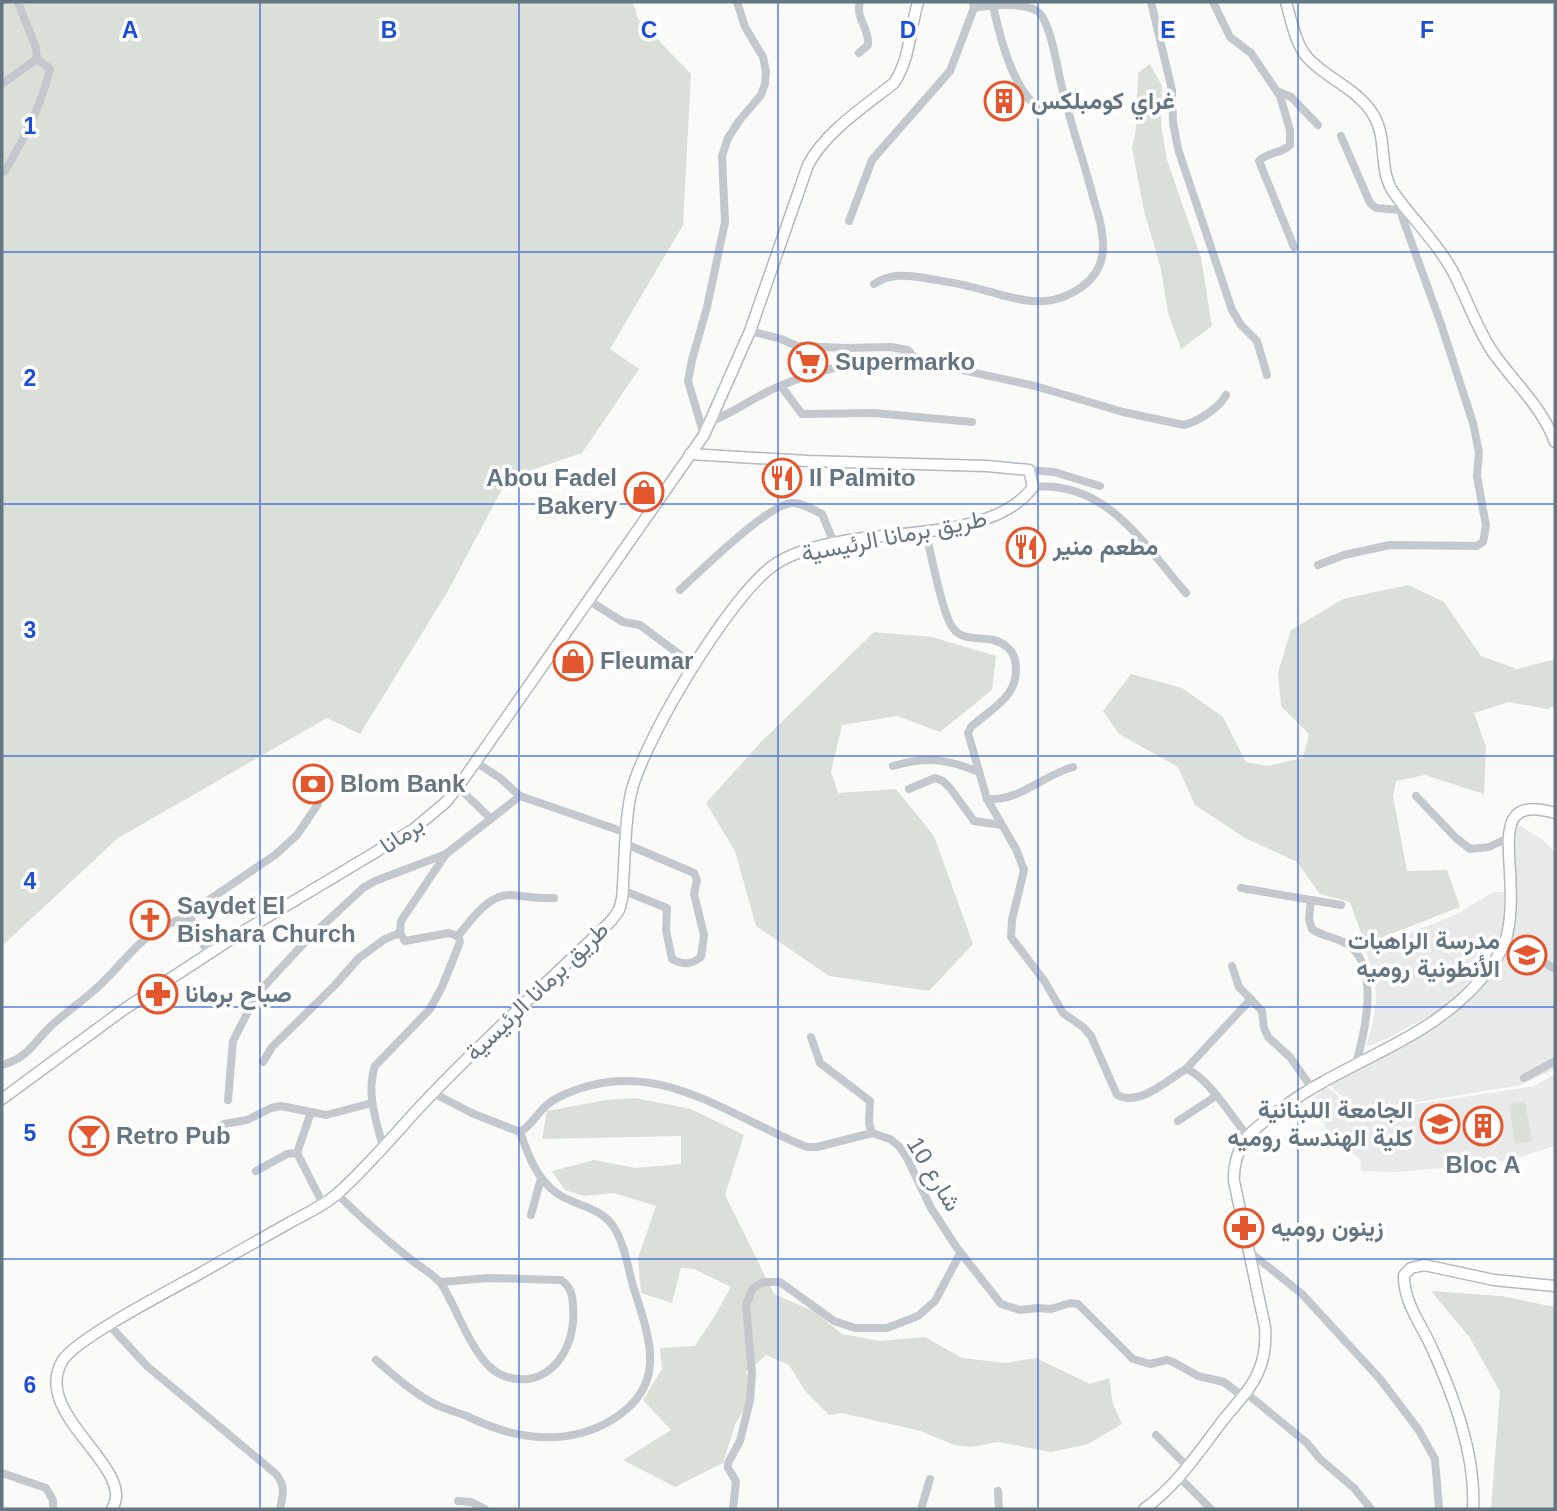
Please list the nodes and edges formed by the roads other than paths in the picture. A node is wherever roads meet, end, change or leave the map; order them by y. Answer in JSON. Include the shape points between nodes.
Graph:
{"nodes":[{"id":1,"x":18,"y":2,"type":"edge"},
{"id":2,"x":737,"y":2,"type":"edge"},
{"id":3,"x":860,"y":2,"type":"edge"},
{"id":4,"x":1151,"y":2,"type":"edge"},
{"id":5,"x":1213,"y":2,"type":"edge"},
{"id":6,"x":1286,"y":2,"type":"edge"},
{"id":7,"x":915,"y":3,"type":"edge"},
{"id":8,"x":973,"y":5,"type":"edge"},
{"id":9,"x":993,"y":5,"type":"junction"},
{"id":10,"x":859,"y":53,"type":"dead end"},
{"id":11,"x":37,"y":59,"type":"junction"},
{"id":12,"x":2,"y":83,"type":"edge"},
{"id":13,"x":1277,"y":91,"type":"junction"},
{"id":14,"x":1038,"y":107,"type":"dead end"},
{"id":15,"x":1318,"y":125,"type":"dead end"},
{"id":16,"x":1341,"y":136,"type":"dead end"},
{"id":17,"x":5,"y":172,"type":"dead end"},
{"id":18,"x":1401,"y":206,"type":"junction"},
{"id":19,"x":849,"y":221,"type":"dead end"},
{"id":20,"x":1294,"y":247,"type":"dead end"},
{"id":21,"x":874,"y":284,"type":"dead end"},
{"id":22,"x":750,"y":331,"type":"junction"},
{"id":23,"x":916,"y":359,"type":"junction"},
{"id":24,"x":1267,"y":375,"type":"dead end"},
{"id":25,"x":781,"y":386,"type":"junction"},
{"id":26,"x":1226,"y":396,"type":"dead end"},
{"id":27,"x":710,"y":422,"type":"junction"},
{"id":28,"x":972,"y":422,"type":"dead end"},
{"id":29,"x":704,"y":435,"type":"junction"},
{"id":30,"x":1555,"y":442,"type":"edge"},
{"id":31,"x":690,"y":454,"type":"junction"},
{"id":32,"x":1029,"y":470,"type":"junction"},
{"id":33,"x":1033,"y":486,"type":"junction"},
{"id":34,"x":1100,"y":486,"type":"dead end"},
{"id":35,"x":925,"y":530,"type":"junction"},
{"id":36,"x":834,"y":543,"type":"junction"},
{"id":37,"x":1318,"y":565,"type":"dead end"},
{"id":38,"x":680,"y":590,"type":"dead end"},
{"id":39,"x":1186,"y":593,"type":"dead end"},
{"id":40,"x":588,"y":600,"type":"junction"},
{"id":41,"x":695,"y":666,"type":"junction"},
{"id":42,"x":477,"y":764,"type":"junction"},
{"id":43,"x":893,"y":766,"type":"dead end"},
{"id":44,"x":1073,"y":767,"type":"dead end"},
{"id":45,"x":979,"y":772,"type":"junction"},
{"id":46,"x":458,"y":788,"type":"junction"},
{"id":47,"x":909,"y":789,"type":"dead end"},
{"id":48,"x":520,"y":796,"type":"junction"},
{"id":49,"x":1416,"y":796,"type":"dead end"},
{"id":50,"x":986,"y":799,"type":"junction"},
{"id":51,"x":318,"y":804,"type":"dead end"},
{"id":52,"x":1555,"y":813,"type":"edge"},
{"id":53,"x":490,"y":818,"type":"junction"},
{"id":54,"x":1001,"y":825,"type":"junction"},
{"id":55,"x":1508,"y":838,"type":"junction"},
{"id":56,"x":627,"y":839,"type":"junction"},
{"id":57,"x":446,"y":854,"type":"junction"},
{"id":58,"x":1241,"y":888,"type":"dead end"},
{"id":59,"x":622,"y":890,"type":"junction"},
{"id":60,"x":554,"y":898,"type":"dead end"},
{"id":61,"x":1311,"y":900,"type":"junction"},
{"id":62,"x":1341,"y":905,"type":"dead end"},
{"id":63,"x":190,"y":916,"type":"junction"},
{"id":64,"x":400,"y":933,"type":"junction"},
{"id":65,"x":458,"y":936,"type":"junction"},
{"id":66,"x":1506,"y":939,"type":"junction"},
{"id":67,"x":209,"y":954,"type":"junction"},
{"id":68,"x":1231,"y":966,"type":"dead end"},
{"id":69,"x":1555,"y":969,"type":"edge"},
{"id":70,"x":1251,"y":999,"type":"junction"},
{"id":71,"x":811,"y":1037,"type":"dead end"},
{"id":72,"x":1555,"y":1061,"type":"edge"},
{"id":73,"x":263,"y":1062,"type":"dead end"},
{"id":74,"x":1356,"y":1063,"type":"junction"},
{"id":75,"x":2,"y":1065,"type":"edge"},
{"id":76,"x":1186,"y":1069,"type":"junction"},
{"id":77,"x":1524,"y":1078,"type":"dead end"},
{"id":78,"x":1311,"y":1087,"type":"junction"},
{"id":79,"x":433,"y":1093,"type":"junction"},
{"id":80,"x":1216,"y":1096,"type":"junction"},
{"id":81,"x":2,"y":1099,"type":"edge"},
{"id":82,"x":228,"y":1100,"type":"dead end"},
{"id":83,"x":372,"y":1103,"type":"junction"},
{"id":84,"x":311,"y":1112,"type":"junction"},
{"id":85,"x":1178,"y":1121,"type":"dead end"},
{"id":86,"x":224,"y":1124,"type":"dead end"},
{"id":87,"x":520,"y":1132,"type":"junction"},
{"id":88,"x":872,"y":1133,"type":"junction"},
{"id":89,"x":1248,"y":1137,"type":"junction"},
{"id":90,"x":383,"y":1147,"type":"junction"},
{"id":91,"x":297,"y":1153,"type":"junction"},
{"id":92,"x":256,"y":1171,"type":"dead end"},
{"id":93,"x":541,"y":1178,"type":"junction"},
{"id":94,"x":337,"y":1194,"type":"junction"},
{"id":95,"x":323,"y":1204,"type":"junction"},
{"id":96,"x":531,"y":1215,"type":"dead end"},
{"id":97,"x":1250,"y":1252,"type":"junction"},
{"id":98,"x":960,"y":1254,"type":"junction"},
{"id":99,"x":441,"y":1282,"type":"junction"},
{"id":100,"x":1555,"y":1286,"type":"edge"},
{"id":101,"x":110,"y":1326,"type":"junction"},
{"id":102,"x":376,"y":1360,"type":"dead end"},
{"id":103,"x":1244,"y":1394,"type":"junction"},
{"id":104,"x":1156,"y":1435,"type":"dead end"},
{"id":105,"x":1187,"y":1466,"type":"junction"},
{"id":106,"x":2,"y":1473,"type":"edge"},
{"id":107,"x":1178,"y":1476,"type":"junction"},
{"id":108,"x":930,"y":1479,"type":"dead end"},
{"id":109,"x":998,"y":1491,"type":"dead end"},
{"id":110,"x":458,"y":1501,"type":"dead end"},
{"id":111,"x":53,"y":1509,"type":"edge"},
{"id":112,"x":112,"y":1509,"type":"edge"},
{"id":113,"x":280,"y":1509,"type":"edge"},
{"id":114,"x":485,"y":1509,"type":"edge"},
{"id":115,"x":733,"y":1509,"type":"edge"},
{"id":116,"x":921,"y":1509,"type":"edge"},
{"id":117,"x":999,"y":1509,"type":"edge"},
{"id":118,"x":1144,"y":1509,"type":"edge"},
{"id":119,"x":1211,"y":1509,"type":"edge"},
{"id":120,"x":1371,"y":1509,"type":"edge"},
{"id":121,"x":1439,"y":1509,"type":"edge"},
{"id":122,"x":1474,"y":1509,"type":"edge"}],
"edges":[{"from":1,"to":11,"type":"street"},
{"from":2,"to":29,"type":"street","via":[[766,72],[761,95],[727,138],[722,156],[725,222],[688,381]]},
{"from":3,"to":10,"type":"street","via":[[858,14],[869,39]]},
{"from":4,"to":24,"type":"street","via":[[1172,90],[1178,149],[1232,310],[1257,341]]},
{"from":5,"to":13,"type":"street","via":[[1230,37],[1251,53]]},
{"from":6,"to":18,"type":"street","via":[[1306,55],[1374,116],[1386,177]]},
{"from":7,"to":22,"type":"street","via":[[906,57],[894,83],[827,139],[808,165]]},
{"from":8,"to":9,"type":"street"},
{"from":8,"to":19,"type":"street","via":[[950,71],[872,160]]},
{"from":9,"to":14,"type":"street","via":[[1013,71]]},
{"from":9,"to":21,"type":"street","via":[[1035,10],[1043,18],[1100,221],[1103,252],[1099,266],[1078,289],[1054,301],[1021,301],[908,275]]},
{"from":11,"to":12,"type":"street"},
{"from":11,"to":17,"type":"street","via":[[50,69],[45,87],[33,122]]},
{"from":13,"to":15,"type":"street","via":[[1291,97]]},
{"from":13,"to":20,"type":"street","via":[[1290,130],[1290,145],[1259,161]]},
{"from":16,"to":18,"type":"street","via":[[1370,202],[1376,208]]},
{"from":18,"to":30,"type":"street","via":[[1452,270],[1480,332],[1540,410]]},
{"from":18,"to":37,"type":"street","via":[[1472,423],[1486,531],[1477,546],[1390,545]]},
{"from":22,"to":23,"type":"street","via":[[797,346],[891,346],[908,350]]},
{"from":22,"to":27,"type":"street"},
{"from":23,"to":25,"type":"street","via":[[887,358]]},
{"from":23,"to":26,"type":"street","via":[[1185,425]]},
{"from":25,"to":27,"type":"street"},
{"from":25,"to":28,"type":"street","via":[[802,414],[874,413]]},
{"from":27,"to":29,"type":"street"},
{"from":29,"to":31,"type":"street"},
{"from":31,"to":32,"type":"street"},
{"from":31,"to":40,"type":"street","name":"برمانا"},
{"from":32,"to":33,"type":"street"},
{"from":32,"to":34,"type":"street","via":[[1054,472]]},
{"from":33,"to":35,"type":"street","name":"طريق برمانا الرئيسية","via":[[1011,509],[986,521]]},
{"from":33,"to":39,"type":"street","via":[[1063,486],[1108,506]]},
{"from":35,"to":36,"type":"street","name":"طريق برمانا الرئيسية"},
{"from":35,"to":45,"type":"street","via":[[952,628],[969,638],[1004,644],[1013,654],[1017,670],[1016,682],[997,707],[969,729]]},
{"from":36,"to":38,"type":"street","via":[[821,514],[793,502],[781,505],[736,538]]},
{"from":36,"to":41,"type":"street","name":"طريق برمانا الرئيسية","via":[[800,551],[749,586]]},
{"from":40,"to":41,"type":"street","via":[[623,622],[640,625]]},
{"from":40,"to":42,"type":"street","name":"برمانا"},
{"from":41,"to":56,"type":"street","name":"طريق برمانا الرئيسية","via":[[645,751],[630,798]]},
{"from":42,"to":46,"type":"street","name":"برمانا"},
{"from":42,"to":48,"type":"street"},
{"from":43,"to":45,"type":"street","via":[[929,758]]},
{"from":44,"to":50,"type":"street","via":[[1014,796]]},
{"from":45,"to":50,"type":"street"},
{"from":46,"to":53,"type":"street"},
{"from":46,"to":67,"type":"street","name":"برمانا","via":[[405,835]]},
{"from":47,"to":54,"type":"street","via":[[934,778],[943,781],[974,821]]},
{"from":48,"to":53,"type":"street"},
{"from":48,"to":56,"type":"street"},
{"from":49,"to":55,"type":"street","via":[[1470,849]]},
{"from":50,"to":54,"type":"street"},
{"from":51,"to":63,"type":"street","via":[[297,835],[275,855]]},
{"from":52,"to":55,"type":"street","via":[[1535,808],[1521,811],[1510,822]]},
{"from":53,"to":57,"type":"street"},
{"from":54,"to":76,"type":"street","via":[[1024,870],[1011,937],[1063,1013],[1091,1036],[1117,1095],[1139,1097]]},
{"from":55,"to":66,"type":"street"},
{"from":56,"to":59,"type":"street","name":"طريق برمانا الرئيسية"},
{"from":56,"to":59,"type":"street","via":[[694,873],[704,935],[701,957],[694,963],[672,958],[667,908]]},
{"from":57,"to":64,"type":"street","via":[[401,921]]},
{"from":57,"to":82,"type":"street","via":[[363,888],[257,994],[233,1041]]},
{"from":58,"to":61,"type":"street"},
{"from":59,"to":79,"type":"street","name":"طريق برمانا الرئيسية","via":[[619,909],[611,920]]},
{"from":60,"to":65,"type":"street","via":[[498,897]]},
{"from":61,"to":62,"type":"street"},
{"from":61,"to":74,"type":"street","via":[[1312,929],[1346,943],[1363,963],[1367,1011]]},
{"from":63,"to":67,"type":"street"},
{"from":63,"to":75,"type":"street","via":[[145,937],[26,1054]]},
{"from":64,"to":65,"type":"street","via":[[405,941],[449,933]]},
{"from":64,"to":73,"type":"street","via":[[359,958],[272,1047]]},
{"from":65,"to":83,"type":"street","via":[[459,944],[430,1009],[375,1066]]},
{"from":66,"to":69,"type":"street"},
{"from":66,"to":74,"type":"street","via":[[1488,969],[1456,1004]]},
{"from":67,"to":81,"type":"street","name":"برمانا"},
{"from":68,"to":70,"type":"street","via":[[1239,987]]},
{"from":70,"to":76,"type":"street"},
{"from":70,"to":78,"type":"street","via":[[1262,1011],[1268,1037]]},
{"from":71,"to":88,"type":"street","via":[[820,1063],[870,1101]]},
{"from":72,"to":77,"type":"street"},
{"from":74,"to":78,"type":"street"},
{"from":76,"to":80,"type":"street","via":[[1196,1073]]},
{"from":78,"to":89,"type":"street"},
{"from":79,"to":87,"type":"street"},
{"from":79,"to":90,"type":"street","name":"طريق برمانا الرئيسية"},
{"from":80,"to":85,"type":"street"},
{"from":80,"to":89,"type":"street"},
{"from":83,"to":84,"type":"street","via":[[333,1114]]},
{"from":83,"to":90,"type":"street"},
{"from":84,"to":86,"type":"street","via":[[281,1106]]},
{"from":84,"to":91,"type":"street"},
{"from":87,"to":88,"type":"street","name":"شارع 10","via":[[539,1110],[559,1097],[588,1085],[626,1080],[678,1088],[807,1147]]},
{"from":87,"to":93,"type":"street"},
{"from":88,"to":98,"type":"street","name":"شارع 10","via":[[900,1147]]},
{"from":89,"to":97,"type":"street","via":[[1234,1172]]},
{"from":90,"to":94,"type":"street","name":"طريق برمانا الرئيسية"},
{"from":91,"to":92,"type":"street"},
{"from":91,"to":95,"type":"street"},
{"from":93,"to":96,"type":"street"},
{"from":93,"to":102,"type":"street","via":[[557,1194],[603,1215],[618,1235],[650,1352],[646,1380],[633,1402],[601,1427],[573,1436],[516,1435],[432,1402]]},
{"from":94,"to":95,"type":"street","name":"طريق برمانا الرئيسية"},
{"from":94,"to":99,"type":"street","via":[[380,1235]]},
{"from":95,"to":101,"type":"street","name":"طريق برمانا الرئيسية"},
{"from":97,"to":103,"type":"street","via":[[1265,1344],[1259,1370]]},
{"from":97,"to":121,"type":"street","via":[[1324,1317],[1418,1429],[1434,1459]]},
{"from":98,"to":103,"type":"street","name":"شارع 10","via":[[1001,1304],[1020,1310],[1078,1304],[1133,1359],[1150,1364],[1167,1360]]},
{"from":98,"to":115,"type":"street","via":[[935,1301],[918,1316],[887,1328],[866,1329],[834,1321],[780,1282],[764,1282],[753,1289],[746,1305],[750,1400],[740,1441],[728,1462],[736,1481]]},
{"from":99,"to":99,"type":"street","via":[[478,1353],[504,1376],[529,1379],[549,1371],[569,1346],[574,1329],[572,1294],[561,1280]]},
{"from":100,"to":122,"type":"street","via":[[1494,1280],[1424,1265],[1404,1275],[1409,1300],[1461,1427]]},
{"from":101,"to":112,"type":"street","name":"طريق برمانا الرئيسية","via":[[69,1352],[56,1382],[60,1402],[108,1471],[116,1504]]},
{"from":101,"to":113,"type":"street","via":[[147,1366],[276,1474],[284,1493]]},
{"from":103,"to":105,"type":"street"},
{"from":103,"to":120,"type":"street","via":[[1307,1443]]},
{"from":104,"to":105,"type":"street"},
{"from":105,"to":107,"type":"street"},
{"from":106,"to":111,"type":"street","via":[[46,1488]]},
{"from":107,"to":118,"type":"street"},
{"from":107,"to":119,"type":"street"},
{"from":108,"to":116,"type":"street"},
{"from":109,"to":117,"type":"street"},
{"from":110,"to":114,"type":"street"}]}
